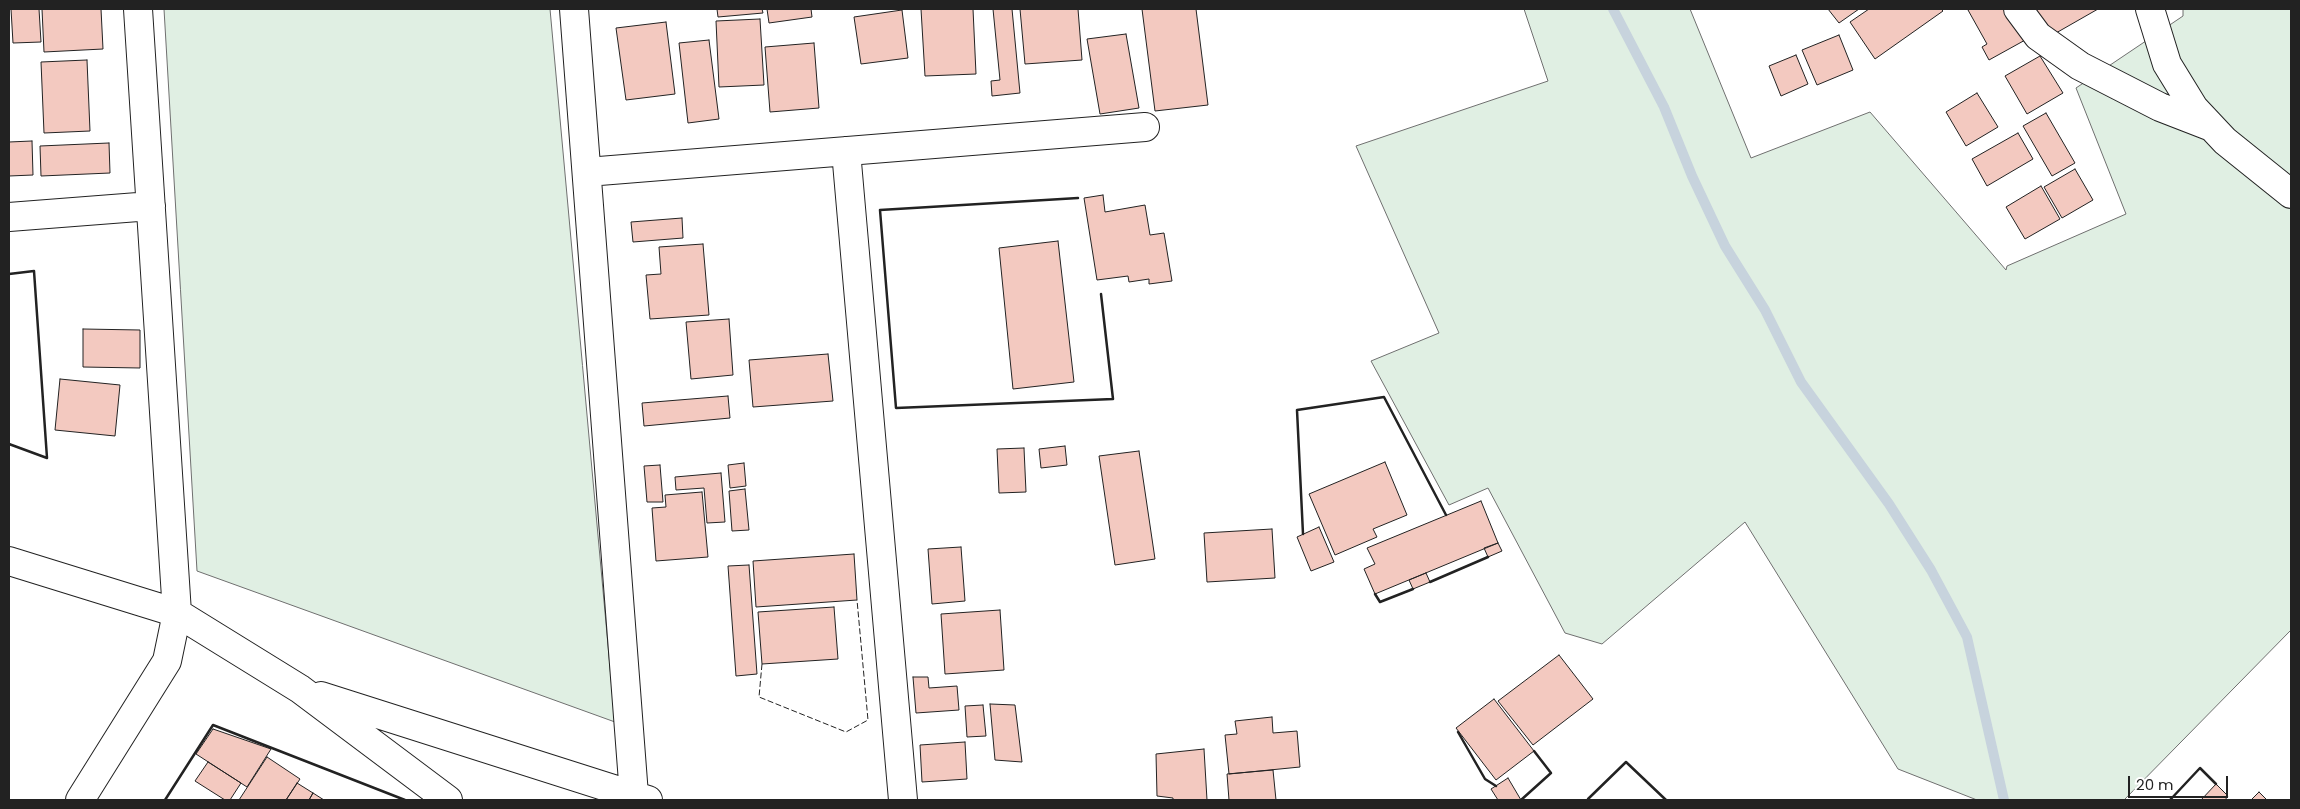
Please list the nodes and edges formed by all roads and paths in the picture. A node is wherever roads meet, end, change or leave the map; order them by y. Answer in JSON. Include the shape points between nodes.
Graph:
{"nodes":[{"id":1,"x":138,"y":9,"type":"edge"},
{"id":2,"x":574,"y":9,"type":"edge"},
{"id":3,"x":2018,"y":9,"type":"edge"},
{"id":4,"x":2150,"y":9,"type":"edge"},
{"id":5,"x":1146,"y":127,"type":"dead end"},
{"id":6,"x":2213,"y":128,"type":"junction"},
{"id":7,"x":846,"y":151,"type":"junction"},
{"id":8,"x":587,"y":172,"type":"junction"},
{"id":9,"x":2291,"y":194,"type":"edge"},
{"id":10,"x":151,"y":206,"type":"junction"},
{"id":11,"x":9,"y":217,"type":"edge"},
{"id":12,"x":9,"y":561,"type":"edge"},
{"id":13,"x":177,"y":613,"type":"junction"},
{"id":14,"x":300,"y":689,"type":"junction"},
{"id":15,"x":641,"y":798,"type":"edge"},
{"id":16,"x":80,"y":800,"type":"edge"},
{"id":17,"x":448,"y":800,"type":"edge"},
{"id":18,"x":903,"y":800,"type":"edge"}],
"edges":[{"from":1,"to":10,"type":"street"},
{"from":2,"to":8,"type":"street"},
{"from":3,"to":6,"type":"street","via":[[2038,36],[2080,66],[2160,108]]},
{"from":4,"to":6,"type":"street","via":[[2167,64],[2194,108]]},
{"from":5,"to":7,"type":"street"},
{"from":6,"to":9,"type":"street","via":[[2224,141]]},
{"from":7,"to":8,"type":"street"},
{"from":7,"to":18,"type":"street"},
{"from":8,"to":15,"type":"street"},
{"from":10,"to":11,"type":"street"},
{"from":10,"to":13,"type":"street"},
{"from":12,"to":13,"type":"street"},
{"from":13,"to":14,"type":"street"},
{"from":13,"to":16,"type":"street","via":[[167,661]]},
{"from":14,"to":15,"type":"street"},
{"from":14,"to":17,"type":"street"}]}
